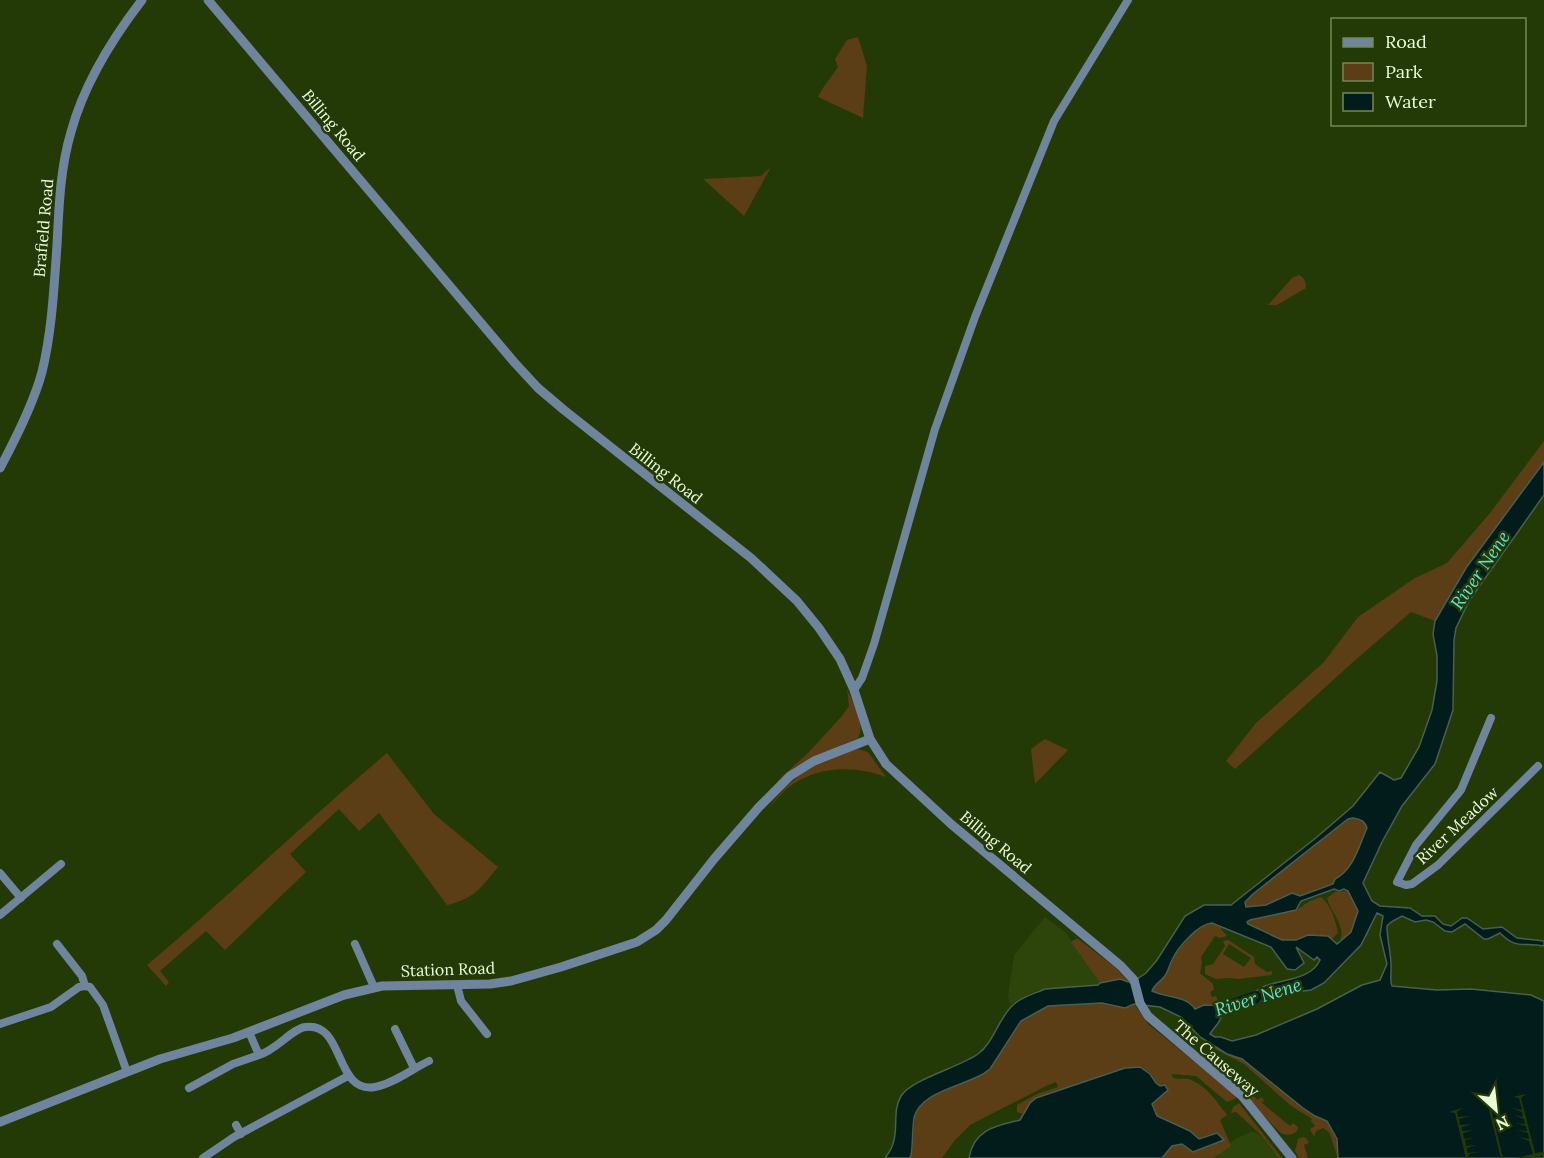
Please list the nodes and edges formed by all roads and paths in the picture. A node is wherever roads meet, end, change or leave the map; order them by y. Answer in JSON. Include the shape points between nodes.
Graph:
{"nodes":[{"id":1,"x":142,"y":0,"type":"edge"},
{"id":2,"x":208,"y":0,"type":"edge"},
{"id":3,"x":1128,"y":0,"type":"edge"},
{"id":4,"x":0,"y":468,"type":"edge"},
{"id":5,"x":854,"y":690,"type":"junction"},
{"id":6,"x":1491,"y":718,"type":"dead end"},
{"id":7,"x":870,"y":739,"type":"junction"},
{"id":8,"x":1538,"y":766,"type":"dead end"},
{"id":9,"x":61,"y":864,"type":"dead end"},
{"id":10,"x":0,"y":873,"type":"edge"},
{"id":11,"x":21,"y":898,"type":"junction"},
{"id":12,"x":0,"y":915,"type":"edge"},
{"id":13,"x":57,"y":944,"type":"dead end"},
{"id":14,"x":356,"y":944,"type":"dead end"},
{"id":15,"x":457,"y":985,"type":"junction"},
{"id":16,"x":85,"y":986,"type":"junction"},
{"id":17,"x":374,"y":987,"type":"junction"},
{"id":18,"x":1143,"y":1010,"type":"joint"},
{"id":19,"x":0,"y":1024,"type":"edge"},
{"id":20,"x":395,"y":1029,"type":"dead end"},
{"id":21,"x":249,"y":1032,"type":"junction"},
{"id":22,"x":487,"y":1034,"type":"dead end"},
{"id":23,"x":259,"y":1055,"type":"junction"},
{"id":24,"x":429,"y":1060,"type":"dead end"},
{"id":25,"x":414,"y":1068,"type":"junction"},
{"id":26,"x":127,"y":1072,"type":"junction"},
{"id":27,"x":348,"y":1076,"type":"junction"},
{"id":28,"x":189,"y":1088,"type":"dead end"},
{"id":29,"x":0,"y":1122,"type":"edge"},
{"id":30,"x":236,"y":1125,"type":"dead end"},
{"id":31,"x":241,"y":1134,"type":"junction"},
{"id":32,"x":203,"y":1158,"type":"edge"},
{"id":33,"x":1292,"y":1158,"type":"edge"}],
"edges":[{"from":1,"to":4,"type":"street","name":"Brafield Road","via":[[104,58],[70,133],[60,188],[52,301],[41,373]]},
{"from":2,"to":5,"type":"street","name":"Billing Road","via":[[530,379],[751,558],[797,601],[840,659]]},
{"from":3,"to":5,"type":"street","via":[[1044,143],[948,391],[874,644]]},
{"from":5,"to":7,"type":"street","name":"Billing Road"},
{"from":6,"to":8,"type":"street","name":"River Meadow","via":[[1461,790],[1416,845],[1397,882],[1412,884],[1438,865]]},
{"from":7,"to":15,"type":"street","name":"Station Road","via":[[814,761],[790,776],[647,937],[528,977]]},
{"from":7,"to":18,"type":"street","name":"Billing Road","via":[[881,759],[908,786],[1108,955],[1134,981]]},
{"from":9,"to":11,"type":"street","via":[[42,875]]},
{"from":10,"to":11,"type":"street"},
{"from":11,"to":12,"type":"street"},
{"from":13,"to":16,"type":"street","via":[[82,976]]},
{"from":14,"to":17,"type":"street"},
{"from":15,"to":17,"type":"street","name":"Station Road"},
{"from":15,"to":22,"type":"street","via":[[461,1001]]},
{"from":16,"to":19,"type":"street","via":[[51,1007]]},
{"from":16,"to":26,"type":"street","via":[[103,1005]]},
{"from":17,"to":21,"type":"street","name":"Station Road"},
{"from":18,"to":33,"type":"street","name":"The Causeway","via":[[1242,1096]]},
{"from":20,"to":25,"type":"street"},
{"from":21,"to":23,"type":"street"},
{"from":21,"to":26,"type":"street","name":"Station Road"},
{"from":23,"to":27,"type":"street","via":[[274,1049],[300,1028],[315,1027],[331,1038]]},
{"from":23,"to":28,"type":"street"},
{"from":24,"to":25,"type":"street"},
{"from":25,"to":27,"type":"street","via":[[372,1088]]},
{"from":26,"to":29,"type":"street","name":"Station Road"},
{"from":27,"to":31,"type":"street","via":[[286,1104]]},
{"from":30,"to":31,"type":"street"},
{"from":31,"to":32,"type":"street"}]}
